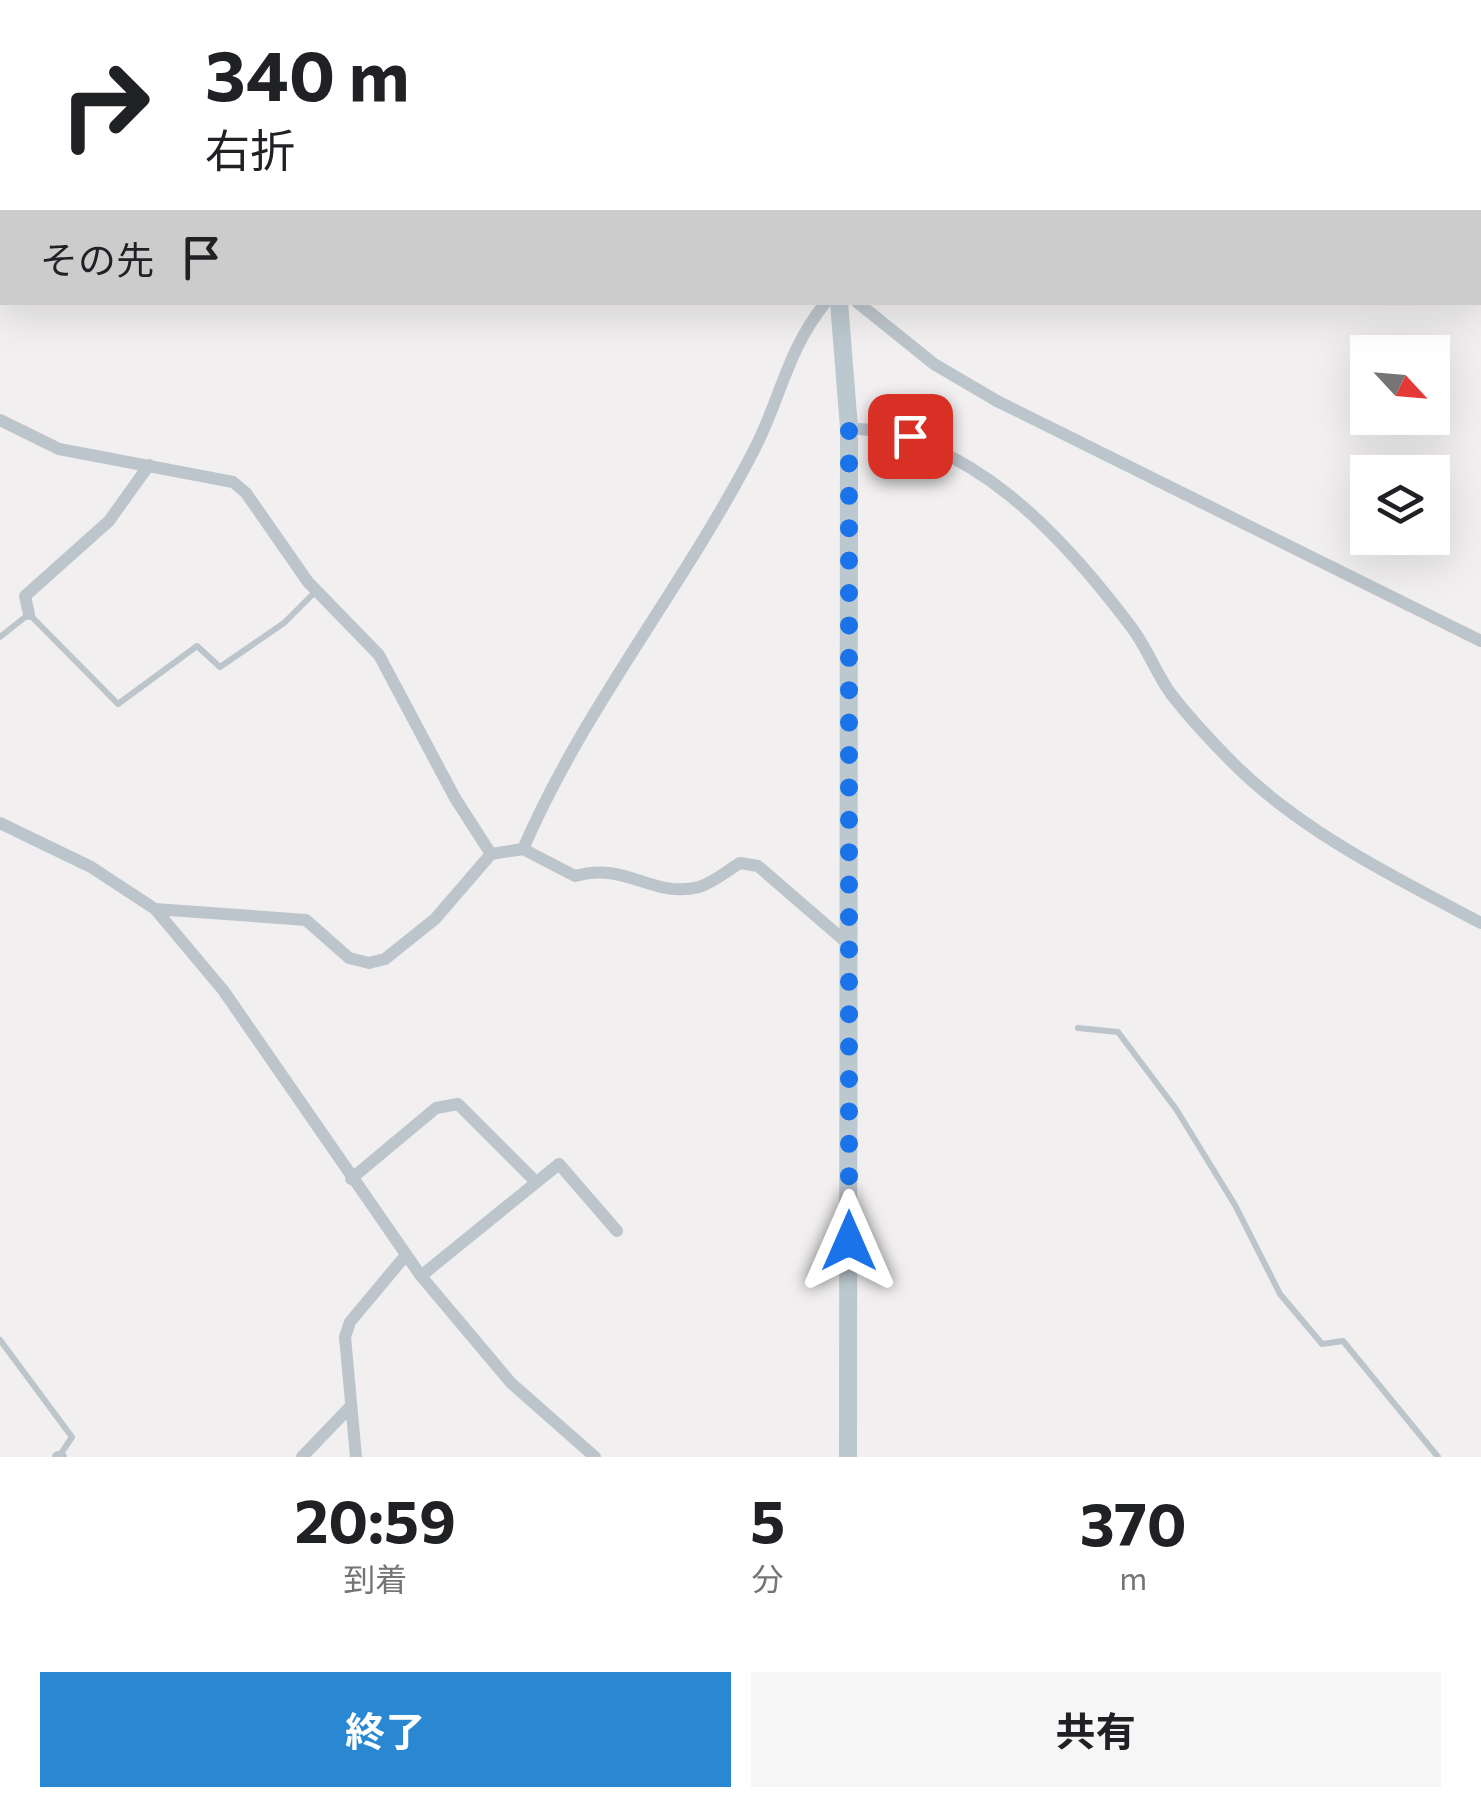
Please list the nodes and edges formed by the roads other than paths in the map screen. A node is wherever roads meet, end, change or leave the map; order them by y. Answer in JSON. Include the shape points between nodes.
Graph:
{"nodes":[{"id":1,"x":824,"y":305,"type":"edge"},
{"id":2,"x":839,"y":305,"type":"edge"},
{"id":3,"x":861,"y":305,"type":"edge"},
{"id":4,"x":0,"y":420,"type":"edge"},
{"id":5,"x":849,"y":428,"type":"junction"},
{"id":6,"x":149,"y":464,"type":"junction"},
{"id":7,"x":316,"y":590,"type":"junction"},
{"id":8,"x":29,"y":614,"type":"junction"},
{"id":9,"x":0,"y":637,"type":"edge"},
{"id":10,"x":1481,"y":641,"type":"edge"},
{"id":11,"x":0,"y":823,"type":"edge"},
{"id":12,"x":523,"y":849,"type":"junction"},
{"id":13,"x":492,"y":854,"type":"junction"},
{"id":14,"x":155,"y":910,"type":"junction"},
{"id":15,"x":1481,"y":923,"type":"edge"},
{"id":16,"x":846,"y":942,"type":"junction"},
{"id":17,"x":1078,"y":1028,"type":"dead end"},
{"id":18,"x":351,"y":1179,"type":"junction"},
{"id":19,"x":536,"y":1182,"type":"junction"},
{"id":20,"x":617,"y":1231,"type":"dead end"},
{"id":21,"x":406,"y":1255,"type":"junction"},
{"id":22,"x":421,"y":1276,"type":"junction"},
{"id":23,"x":0,"y":1340,"type":"edge"},
{"id":24,"x":351,"y":1406,"type":"junction"},
{"id":25,"x":60,"y":1457,"type":"edge"},
{"id":26,"x":302,"y":1457,"type":"edge"},
{"id":27,"x":356,"y":1457,"type":"edge"},
{"id":28,"x":596,"y":1457,"type":"edge"},
{"id":29,"x":848,"y":1457,"type":"edge"},
{"id":30,"x":1438,"y":1457,"type":"edge"}],
"edges":[{"from":1,"to":12,"type":"street","via":[[801,333],[754,451],[592,709]]},
{"from":2,"to":5,"type":"street"},
{"from":3,"to":10,"type":"street","via":[[934,364],[997,401]]},
{"from":4,"to":6,"type":"street","via":[[59,449]]},
{"from":5,"to":15,"type":"street","via":[[910,436],[994,482],[1047,530],[1133,629],[1171,693],[1263,790],[1404,883]]},
{"from":5,"to":16,"type":"street"},
{"from":6,"to":7,"type":"street","via":[[233,482]]},
{"from":6,"to":8,"type":"street","via":[[109,521],[25,596]]},
{"from":7,"to":8,"type":"lane","via":[[284,623],[220,667],[198,646],[118,704]]},
{"from":7,"to":13,"type":"street","via":[[379,655]]},
{"from":8,"to":9,"type":"lane"},
{"from":11,"to":14,"type":"street","via":[[91,867]]},
{"from":12,"to":13,"type":"street"},
{"from":12,"to":16,"type":"street","via":[[575,876],[600,868],[670,889],[700,887],[740,863],[758,866]]},
{"from":13,"to":14,"type":"street","via":[[435,919],[385,958],[368,963],[349,958],[306,920]]},
{"from":14,"to":18,"type":"street","via":[[223,990]]},
{"from":16,"to":29,"type":"street"},
{"from":17,"to":30,"type":"lane","via":[[1118,1032],[1186,1125],[1280,1294],[1322,1344],[1343,1340]]},
{"from":18,"to":19,"type":"street","via":[[436,1108],[458,1104]]},
{"from":18,"to":21,"type":"street"},
{"from":19,"to":20,"type":"street","via":[[560,1164]]},
{"from":19,"to":22,"type":"street"},
{"from":21,"to":22,"type":"street"},
{"from":21,"to":24,"type":"street","via":[[350,1322],[345,1337]]},
{"from":22,"to":28,"type":"street","via":[[511,1383]]},
{"from":23,"to":25,"type":"lane","via":[[72,1437]]},
{"from":24,"to":26,"type":"street"},
{"from":24,"to":27,"type":"street"}]}
